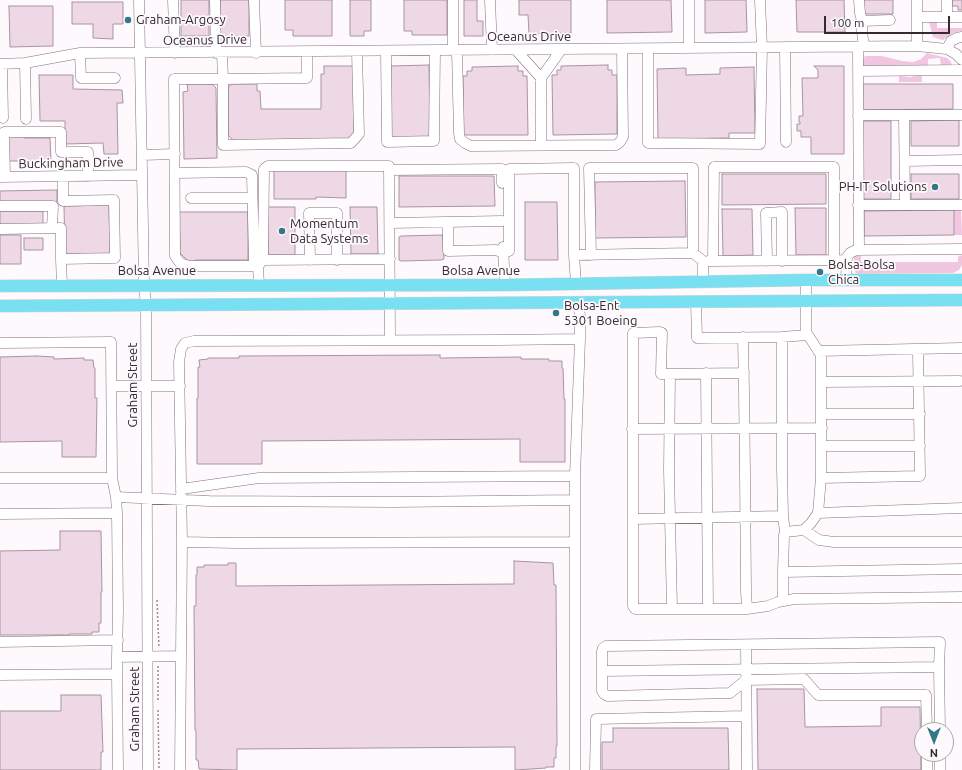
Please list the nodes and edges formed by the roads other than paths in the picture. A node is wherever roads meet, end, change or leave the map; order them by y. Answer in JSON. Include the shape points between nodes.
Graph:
{"nodes":[{"id":1,"x":139,"y":0,"type":"edge"},
{"id":2,"x":173,"y":0,"type":"edge"},
{"id":3,"x":215,"y":0,"type":"edge"},
{"id":4,"x":254,"y":0,"type":"edge"},
{"id":5,"x":453,"y":0,"type":"edge"},
{"id":6,"x":490,"y":0,"type":"edge"},
{"id":7,"x":688,"y":0,"type":"edge"},
{"id":8,"x":760,"y":0,"type":"edge"},
{"id":9,"x":859,"y":0,"type":"edge"},
{"id":10,"x":917,"y":0,"type":"edge"},
{"id":11,"x":947,"y":0,"type":"edge"},
{"id":12,"x":917,"y":17,"type":"junction"},
{"id":13,"x":947,"y":17,"type":"junction"},
{"id":14,"x":962,"y":17,"type":"edge"},
{"id":15,"x":890,"y":20,"type":"dead end"},
{"id":16,"x":862,"y":21,"type":"junction"},
{"id":17,"x":962,"y":37,"type":"edge"},
{"id":18,"x":917,"y":46,"type":"junction"},
{"id":19,"x":785,"y":47,"type":"junction"},
{"id":20,"x":861,"y":47,"type":"junction"},
{"id":21,"x":689,"y":48,"type":"junction"},
{"id":22,"x":762,"y":48,"type":"junction"},
{"id":23,"x":622,"y":49,"type":"junction"},
{"id":24,"x":648,"y":49,"type":"junction"},
{"id":25,"x":946,"y":49,"type":"junction"},
{"id":26,"x":492,"y":50,"type":"junction"},
{"id":27,"x":516,"y":50,"type":"junction"},
{"id":28,"x":561,"y":50,"type":"junction"},
{"id":29,"x":386,"y":51,"type":"junction"},
{"id":30,"x":435,"y":51,"type":"junction"},
{"id":31,"x":455,"y":51,"type":"junction"},
{"id":32,"x":307,"y":52,"type":"junction"},
{"id":33,"x":357,"y":52,"type":"junction"},
{"id":34,"x":219,"y":53,"type":"junction"},
{"id":35,"x":256,"y":53,"type":"junction"},
{"id":36,"x":80,"y":54,"type":"junction"},
{"id":37,"x":140,"y":54,"type":"junction"},
{"id":38,"x":174,"y":54,"type":"junction"},
{"id":39,"x":962,"y":60,"type":"edge"},
{"id":40,"x":25,"y":63,"type":"junction"},
{"id":41,"x":1,"y":64,"type":"edge"},
{"id":42,"x":962,"y":70,"type":"edge"},
{"id":43,"x":858,"y":71,"type":"junction"},
{"id":44,"x":115,"y":78,"type":"dead end"},
{"id":45,"x":541,"y":78,"type":"junction"},
{"id":46,"x":222,"y":79,"type":"junction"},
{"id":47,"x":858,"y":115,"type":"junction"},
{"id":48,"x":904,"y":115,"type":"junction"},
{"id":49,"x":962,"y":115,"type":"edge"},
{"id":50,"x":3,"y":118,"type":"dead end"},
{"id":51,"x":26,"y":119,"type":"dead end"},
{"id":52,"x":786,"y":142,"type":"dead end"},
{"id":53,"x":541,"y":145,"type":"junction"},
{"id":54,"x":175,"y":154,"type":"junction"},
{"id":55,"x":142,"y":155,"type":"junction"},
{"id":56,"x":962,"y":160,"type":"edge"},
{"id":57,"x":905,"y":161,"type":"junction"},
{"id":58,"x":390,"y":170,"type":"junction"},
{"id":59,"x":174,"y":173,"type":"junction"},
{"id":60,"x":142,"y":175,"type":"junction"},
{"id":61,"x":63,"y":176,"type":"junction"},
{"id":62,"x":88,"y":176,"type":"junction"},
{"id":63,"x":2,"y":177,"type":"edge"},
{"id":64,"x":191,"y":198,"type":"dead end"},
{"id":65,"x":252,"y":198,"type":"junction"},
{"id":66,"x":858,"y":205,"type":"junction"},
{"id":67,"x":906,"y":205,"type":"junction"},
{"id":68,"x":962,"y":205,"type":"edge"},
{"id":69,"x":0,"y":206,"type":"edge"},
{"id":70,"x":502,"y":221,"type":"junction"},
{"id":71,"x":448,"y":222,"type":"junction"},
{"id":72,"x":390,"y":223,"type":"junction"},
{"id":73,"x":52,"y":228,"type":"junction"},
{"id":74,"x":0,"y":229,"type":"edge"},
{"id":75,"x":962,"y":249,"type":"edge"},
{"id":76,"x":858,"y":250,"type":"junction"},
{"id":77,"x":503,"y":253,"type":"junction"},
{"id":78,"x":693,"y":253,"type":"junction"},
{"id":79,"x":574,"y":255,"type":"junction"},
{"id":80,"x":591,"y":255,"type":"junction"},
{"id":81,"x":61,"y":259,"type":"junction"},
{"id":82,"x":390,"y":259,"type":"junction"},
{"id":83,"x":310,"y":260,"type":"junction"},
{"id":84,"x":337,"y":260,"type":"junction"},
{"id":85,"x":834,"y":260,"type":"junction"},
{"id":86,"x":846,"y":260,"type":"junction"},
{"id":87,"x":708,"y":261,"type":"junction"},
{"id":88,"x":767,"y":261,"type":"junction"},
{"id":89,"x":782,"y":261,"type":"junction"},
{"id":90,"x":260,"y":263,"type":"junction"},
{"id":91,"x":806,"y":280,"type":"junction"},
{"id":92,"x":846,"y":280,"type":"junction"},
{"id":93,"x":962,"y":280,"type":"edge"},
{"id":94,"x":703,"y":282,"type":"junction"},
{"id":95,"x":576,"y":284,"type":"junction"},
{"id":96,"x":144,"y":285,"type":"junction"},
{"id":97,"x":259,"y":285,"type":"junction"},
{"id":98,"x":390,"y":285,"type":"junction"},
{"id":99,"x":505,"y":285,"type":"junction"},
{"id":100,"x":0,"y":286,"type":"edge"},
{"id":101,"x":62,"y":286,"type":"junction"},
{"id":102,"x":962,"y":300,"type":"edge"},
{"id":103,"x":806,"y":301,"type":"junction"},
{"id":104,"x":578,"y":302,"type":"junction"},
{"id":105,"x":696,"y":302,"type":"junction"},
{"id":106,"x":390,"y":303,"type":"junction"},
{"id":107,"x":146,"y":305,"type":"junction"},
{"id":108,"x":0,"y":306,"type":"edge"},
{"id":109,"x":807,"y":336,"type":"junction"},
{"id":110,"x":743,"y":337,"type":"junction"},
{"id":111,"x":782,"y":337,"type":"junction"},
{"id":112,"x":580,"y":338,"type":"junction"},
{"id":113,"x":390,"y":340,"type":"junction"},
{"id":114,"x":0,"y":343,"type":"edge"},
{"id":115,"x":962,"y":348,"type":"edge"},
{"id":116,"x":918,"y":350,"type":"junction"},
{"id":117,"x":818,"y":352,"type":"junction"},
{"id":118,"x":706,"y":373,"type":"junction"},
{"id":119,"x":744,"y":373,"type":"junction"},
{"id":120,"x":670,"y":374,"type":"junction"},
{"id":121,"x":960,"y":381,"type":"dead end"},
{"id":122,"x":821,"y":382,"type":"junction"},
{"id":123,"x":919,"y":382,"type":"junction"},
{"id":124,"x":112,"y":386,"type":"junction"},
{"id":125,"x":146,"y":386,"type":"junction"},
{"id":126,"x":180,"y":386,"type":"junction"},
{"id":127,"x":822,"y":414,"type":"junction"},
{"id":128,"x":920,"y":414,"type":"junction"},
{"id":129,"x":782,"y":427,"type":"junction"},
{"id":130,"x":669,"y":428,"type":"junction"},
{"id":131,"x":707,"y":428,"type":"junction"},
{"id":132,"x":745,"y":428,"type":"junction"},
{"id":133,"x":822,"y":428,"type":"junction"},
{"id":134,"x":632,"y":429,"type":"junction"},
{"id":135,"x":821,"y":446,"type":"junction"},
{"id":136,"x":920,"y":446,"type":"junction"},
{"id":137,"x":575,"y":476,"type":"junction"},
{"id":138,"x":0,"y":478,"type":"edge"},
{"id":139,"x":112,"y":478,"type":"junction"},
{"id":140,"x":821,"y":478,"type":"junction"},
{"id":141,"x":181,"y":489,"type":"junction"},
{"id":142,"x":116,"y":497,"type":"junction"},
{"id":143,"x":147,"y":498,"type":"junction"},
{"id":144,"x":181,"y":500,"type":"junction"},
{"id":145,"x":575,"y":500,"type":"junction"},
{"id":146,"x":962,"y":508,"type":"edge"},
{"id":147,"x":117,"y":513,"type":"junction"},
{"id":148,"x":818,"y":513,"type":"junction"},
{"id":149,"x":0,"y":514,"type":"edge"},
{"id":150,"x":745,"y":516,"type":"junction"},
{"id":151,"x":783,"y":516,"type":"junction"},
{"id":152,"x":707,"y":517,"type":"junction"},
{"id":153,"x":671,"y":518,"type":"junction"},
{"id":154,"x":633,"y":519,"type":"junction"},
{"id":155,"x":804,"y":530,"type":"junction"},
{"id":156,"x":785,"y":532,"type":"junction"},
{"id":157,"x":182,"y":542,"type":"junction"},
{"id":158,"x":575,"y":542,"type":"junction"},
{"id":159,"x":962,"y":542,"type":"edge"},
{"id":160,"x":962,"y":569,"type":"edge"},
{"id":161,"x":783,"y":572,"type":"junction"},
{"id":162,"x":962,"y":597,"type":"edge"},
{"id":163,"x":783,"y":601,"type":"junction"},
{"id":164,"x":747,"y":608,"type":"junction"},
{"id":165,"x":672,"y":609,"type":"junction"},
{"id":166,"x":708,"y":609,"type":"junction"},
{"id":167,"x":118,"y":640,"type":"junction"},
{"id":168,"x":0,"y":642,"type":"edge"},
{"id":169,"x":746,"y":644,"type":"junction"},
{"id":170,"x":148,"y":656,"type":"junction"},
{"id":171,"x":181,"y":656,"type":"junction"},
{"id":172,"x":117,"y":657,"type":"junction"},
{"id":173,"x":939,"y":667,"type":"junction"},
{"id":174,"x":746,"y":669,"type":"junction"},
{"id":175,"x":602,"y":671,"type":"junction"},
{"id":176,"x":117,"y":674,"type":"junction"},
{"id":177,"x":0,"y":675,"type":"edge"},
{"id":178,"x":746,"y":680,"type":"junction"},
{"id":179,"x":746,"y":716,"type":"junction"},
{"id":180,"x":927,"y":722,"type":"edge"},
{"id":181,"x":940,"y":722,"type":"edge"},
{"id":182,"x":118,"y":770,"type":"edge"},
{"id":183,"x":148,"y":770,"type":"edge"},
{"id":184,"x":180,"y":770,"type":"edge"},
{"id":185,"x":575,"y":770,"type":"edge"},
{"id":186,"x":595,"y":770,"type":"edge"},
{"id":187,"x":747,"y":770,"type":"edge"}],
"edges":[{"from":1,"to":37,"type":"street","name":"Graham Street"},
{"from":2,"to":38,"type":"street"},
{"from":3,"to":34,"type":"street"},
{"from":4,"to":35,"type":"street"},
{"from":5,"to":31,"type":"street"},
{"from":6,"to":26,"type":"street"},
{"from":7,"to":21,"type":"street"},
{"from":8,"to":22,"type":"street"},
{"from":9,"to":16,"type":"street"},
{"from":10,"to":12,"type":"street"},
{"from":11,"to":13,"type":"street"},
{"from":12,"to":13,"type":"street"},
{"from":12,"to":18,"type":"street"},
{"from":13,"to":14,"type":"street"},
{"from":15,"to":16,"type":"street"},
{"from":16,"to":20,"type":"street"},
{"from":17,"to":25,"type":"street","via":[[954,39]]},
{"from":18,"to":20,"type":"street","name":"Oceanus Drive"},
{"from":18,"to":25,"type":"street","name":"Oceanus Drive"},
{"from":19,"to":20,"type":"street","name":"Oceanus Drive"},
{"from":19,"to":22,"type":"street","name":"Oceanus Drive"},
{"from":19,"to":52,"type":"street"},
{"from":20,"to":43,"type":"street"},
{"from":21,"to":22,"type":"street","name":"Oceanus Drive"},
{"from":21,"to":24,"type":"street","name":"Oceanus Drive"},
{"from":22,"to":24,"type":"street","via":[[760,144],[648,143]]},
{"from":23,"to":24,"type":"street","name":"Oceanus Drive"},
{"from":23,"to":28,"type":"street","name":"Oceanus Drive"},
{"from":23,"to":53,"type":"street","via":[[623,137],[620,142],[616,145]]},
{"from":25,"to":39,"type":"street"},
{"from":26,"to":27,"type":"street","name":"Oceanus Drive"},
{"from":26,"to":31,"type":"street","name":"Oceanus Drive"},
{"from":27,"to":28,"type":"street","name":"Oceanus Drive"},
{"from":27,"to":45,"type":"street"},
{"from":28,"to":45,"type":"street"},
{"from":29,"to":30,"type":"street","name":"Oceanus Drive"},
{"from":29,"to":30,"type":"street","via":[[387,142],[395,142],[434,141]]},
{"from":29,"to":33,"type":"street","name":"Oceanus Drive"},
{"from":30,"to":31,"type":"street","name":"Oceanus Drive"},
{"from":31,"to":53,"type":"street","via":[[460,139],[471,146]]},
{"from":32,"to":33,"type":"street","name":"Oceanus Drive"},
{"from":32,"to":35,"type":"street","name":"Oceanus Drive"},
{"from":32,"to":46,"type":"street","via":[[307,78]]},
{"from":33,"to":46,"type":"street","via":[[359,134],[351,143],[224,145]]},
{"from":34,"to":35,"type":"street","name":"Oceanus Drive"},
{"from":34,"to":38,"type":"street","name":"Oceanus Drive"},
{"from":34,"to":46,"type":"street"},
{"from":36,"to":37,"type":"street","name":"Oceanus Drive"},
{"from":36,"to":40,"type":"street","name":"Oceanus Drive"},
{"from":36,"to":44,"type":"street","via":[[81,78]]},
{"from":37,"to":38,"type":"street","name":"Oceanus Drive"},
{"from":37,"to":55,"type":"street","name":"Graham Street"},
{"from":40,"to":41,"type":"street","name":"Oceanus Drive"},
{"from":40,"to":51,"type":"street"},
{"from":41,"to":50,"type":"street"},
{"from":42,"to":43,"type":"street"},
{"from":43,"to":47,"type":"street"},
{"from":45,"to":53,"type":"street"},
{"from":46,"to":54,"type":"street","via":[[174,79]]},
{"from":47,"to":48,"type":"street"},
{"from":47,"to":66,"type":"street"},
{"from":48,"to":49,"type":"street"},
{"from":48,"to":57,"type":"street"},
{"from":54,"to":55,"type":"street"},
{"from":54,"to":59,"type":"street"},
{"from":55,"to":60,"type":"street","name":"Graham Street"},
{"from":56,"to":57,"type":"street"},
{"from":57,"to":67,"type":"street"},
{"from":58,"to":70,"type":"street","via":[[502,169]]},
{"from":58,"to":72,"type":"street"},
{"from":58,"to":90,"type":"street","via":[[390,166],[268,166],[264,169]]},
{"from":59,"to":65,"type":"street","via":[[246,172],[252,175]]},
{"from":59,"to":90,"type":"street","via":[[175,256],[180,263],[189,266]]},
{"from":60,"to":62,"type":"street","name":"Buckingham Drive"},
{"from":60,"to":96,"type":"street","name":"Graham Street"},
{"from":61,"to":62,"type":"street","name":"Buckingham Drive"},
{"from":61,"to":63,"type":"street","name":"Buckingham Drive"},
{"from":61,"to":81,"type":"street","via":[[64,201],[114,200],[115,258]]},
{"from":62,"to":63,"type":"street","via":[[88,152],[61,152],[61,132],[4,132]]},
{"from":64,"to":65,"type":"street"},
{"from":65,"to":90,"type":"street","via":[[254,260]]},
{"from":66,"to":67,"type":"street"},
{"from":66,"to":76,"type":"street"},
{"from":67,"to":68,"type":"street"},
{"from":69,"to":73,"type":"street","via":[[52,206]]},
{"from":70,"to":71,"type":"street"},
{"from":70,"to":77,"type":"street"},
{"from":71,"to":72,"type":"street"},
{"from":71,"to":77,"type":"street","via":[[448,251],[496,250]]},
{"from":72,"to":82,"type":"street"},
{"from":73,"to":74,"type":"street"},
{"from":73,"to":81,"type":"street","via":[[61,228]]},
{"from":75,"to":76,"type":"street"},
{"from":76,"to":86,"type":"street","via":[[850,253]]},
{"from":77,"to":79,"type":"street","via":[[509,251],[509,169],[574,168]]},
{"from":77,"to":99,"type":"street"},
{"from":78,"to":80,"type":"street"},
{"from":78,"to":80,"type":"street","via":[[693,168],[589,168]]},
{"from":78,"to":87,"type":"street"},
{"from":79,"to":80,"type":"street"},
{"from":79,"to":95,"type":"street"},
{"from":81,"to":101,"type":"street"},
{"from":82,"to":84,"type":"street"},
{"from":82,"to":98,"type":"street"},
{"from":83,"to":84,"type":"street"},
{"from":83,"to":84,"type":"street","via":[[309,213],[337,213]]},
{"from":83,"to":90,"type":"street"},
{"from":85,"to":86,"type":"street"},
{"from":85,"to":87,"type":"street","via":[[834,167],[714,167]]},
{"from":85,"to":89,"type":"street"},
{"from":86,"to":92,"type":"street"},
{"from":87,"to":88,"type":"street"},
{"from":87,"to":94,"type":"street"},
{"from":88,"to":89,"type":"street"},
{"from":88,"to":89,"type":"street","via":[[766,213],[782,212]]},
{"from":90,"to":97,"type":"street"},
{"from":91,"to":92,"type":"main road","name":"Bolsa Avenue"},
{"from":91,"to":94,"type":"main road","name":"Bolsa Avenue"},
{"from":91,"to":103,"type":"street"},
{"from":92,"to":93,"type":"main road","name":"Bolsa Avenue"},
{"from":94,"to":95,"type":"main road","name":"Bolsa Avenue"},
{"from":95,"to":99,"type":"main road","name":"Bolsa Avenue"},
{"from":95,"to":104,"type":"main road"},
{"from":96,"to":97,"type":"main road","name":"Bolsa Avenue"},
{"from":96,"to":101,"type":"main road","name":"Bolsa Avenue"},
{"from":96,"to":107,"type":"street","name":"Graham Street"},
{"from":97,"to":98,"type":"main road","name":"Bolsa Avenue"},
{"from":98,"to":99,"type":"main road","name":"Bolsa Avenue"},
{"from":98,"to":106,"type":"street"},
{"from":100,"to":101,"type":"main road","name":"Bolsa Avenue"},
{"from":102,"to":103,"type":"main road"},
{"from":103,"to":105,"type":"main road"},
{"from":103,"to":109,"type":"street"},
{"from":104,"to":105,"type":"main road"},
{"from":104,"to":106,"type":"main road"},
{"from":104,"to":112,"type":"street"},
{"from":105,"to":110,"type":"street","via":[[697,338]]},
{"from":106,"to":107,"type":"main road"},
{"from":106,"to":113,"type":"street"},
{"from":107,"to":108,"type":"main road"},
{"from":107,"to":125,"type":"street","name":"Graham Street"},
{"from":109,"to":111,"type":"street"},
{"from":109,"to":117,"type":"street"},
{"from":110,"to":111,"type":"street"},
{"from":110,"to":119,"type":"street"},
{"from":111,"to":129,"type":"street"},
{"from":112,"to":113,"type":"street"},
{"from":112,"to":137,"type":"street"},
{"from":113,"to":126,"type":"street","via":[[189,342],[181,349]]},
{"from":114,"to":124,"type":"street","via":[[111,342]]},
{"from":115,"to":116,"type":"street"},
{"from":116,"to":117,"type":"street"},
{"from":116,"to":123,"type":"street"},
{"from":117,"to":122,"type":"street","via":[[821,355]]},
{"from":118,"to":119,"type":"street"},
{"from":118,"to":120,"type":"street"},
{"from":118,"to":131,"type":"street"},
{"from":119,"to":132,"type":"street"},
{"from":120,"to":130,"type":"street"},
{"from":120,"to":134,"type":"street","via":[[660,372],[662,333],[634,332]]},
{"from":121,"to":123,"type":"street"},
{"from":122,"to":123,"type":"street"},
{"from":122,"to":127,"type":"street"},
{"from":123,"to":128,"type":"street"},
{"from":124,"to":125,"type":"street"},
{"from":124,"to":139,"type":"street"},
{"from":125,"to":126,"type":"street"},
{"from":125,"to":143,"type":"street","name":"Graham Street"},
{"from":126,"to":141,"type":"street"},
{"from":127,"to":128,"type":"street"},
{"from":127,"to":133,"type":"street"},
{"from":128,"to":136,"type":"street"},
{"from":129,"to":132,"type":"street"},
{"from":129,"to":133,"type":"street"},
{"from":129,"to":151,"type":"street"},
{"from":130,"to":131,"type":"street"},
{"from":130,"to":134,"type":"street"},
{"from":130,"to":153,"type":"street"},
{"from":131,"to":132,"type":"street"},
{"from":131,"to":152,"type":"street"},
{"from":132,"to":150,"type":"street"},
{"from":133,"to":135,"type":"street"},
{"from":134,"to":154,"type":"street"},
{"from":135,"to":136,"type":"street"},
{"from":135,"to":140,"type":"street"},
{"from":136,"to":140,"type":"street","via":[[920,476]]},
{"from":137,"to":141,"type":"street","via":[[259,478]]},
{"from":137,"to":145,"type":"street"},
{"from":138,"to":139,"type":"street"},
{"from":139,"to":142,"type":"street"},
{"from":140,"to":148,"type":"street"},
{"from":141,"to":144,"type":"street"},
{"from":142,"to":143,"type":"street"},
{"from":142,"to":147,"type":"street"},
{"from":143,"to":144,"type":"street"},
{"from":143,"to":170,"type":"street","name":"Graham Street"},
{"from":144,"to":145,"type":"street"},
{"from":144,"to":157,"type":"street"},
{"from":145,"to":158,"type":"street"},
{"from":146,"to":148,"type":"street"},
{"from":147,"to":149,"type":"street"},
{"from":147,"to":167,"type":"street"},
{"from":148,"to":155,"type":"street"},
{"from":150,"to":151,"type":"street"},
{"from":150,"to":152,"type":"street"},
{"from":150,"to":164,"type":"street"},
{"from":151,"to":156,"type":"street"},
{"from":152,"to":153,"type":"street"},
{"from":152,"to":166,"type":"street"},
{"from":153,"to":154,"type":"street"},
{"from":153,"to":165,"type":"street"},
{"from":154,"to":165,"type":"street","via":[[634,608]]},
{"from":155,"to":156,"type":"street"},
{"from":155,"to":159,"type":"street","via":[[819,540],[834,542]]},
{"from":156,"to":161,"type":"street"},
{"from":157,"to":158,"type":"street"},
{"from":157,"to":171,"type":"street"},
{"from":158,"to":185,"type":"street"},
{"from":160,"to":161,"type":"street"},
{"from":161,"to":163,"type":"street"},
{"from":162,"to":163,"type":"street"},
{"from":163,"to":164,"type":"street","via":[[768,606]]},
{"from":164,"to":166,"type":"street"},
{"from":165,"to":166,"type":"street"},
{"from":167,"to":168,"type":"street"},
{"from":167,"to":172,"type":"street"},
{"from":169,"to":173,"type":"street","via":[[940,642]]},
{"from":169,"to":174,"type":"street"},
{"from":169,"to":175,"type":"street","via":[[606,646],[602,652]]},
{"from":170,"to":171,"type":"street"},
{"from":170,"to":172,"type":"street"},
{"from":170,"to":183,"type":"street","name":"Graham Street"},
{"from":171,"to":184,"type":"street"},
{"from":172,"to":176,"type":"street"},
{"from":173,"to":174,"type":"street"},
{"from":173,"to":181,"type":"street"},
{"from":174,"to":175,"type":"street"},
{"from":174,"to":178,"type":"street"},
{"from":175,"to":178,"type":"street","via":[[602,691],[608,696],[730,693]]},
{"from":176,"to":177,"type":"street"},
{"from":176,"to":182,"type":"street"},
{"from":178,"to":179,"type":"street"},
{"from":178,"to":180,"type":"street","via":[[804,679],[818,695],[926,695]]},
{"from":179,"to":186,"type":"street","via":[[596,719]]},
{"from":179,"to":187,"type":"street"}]}
